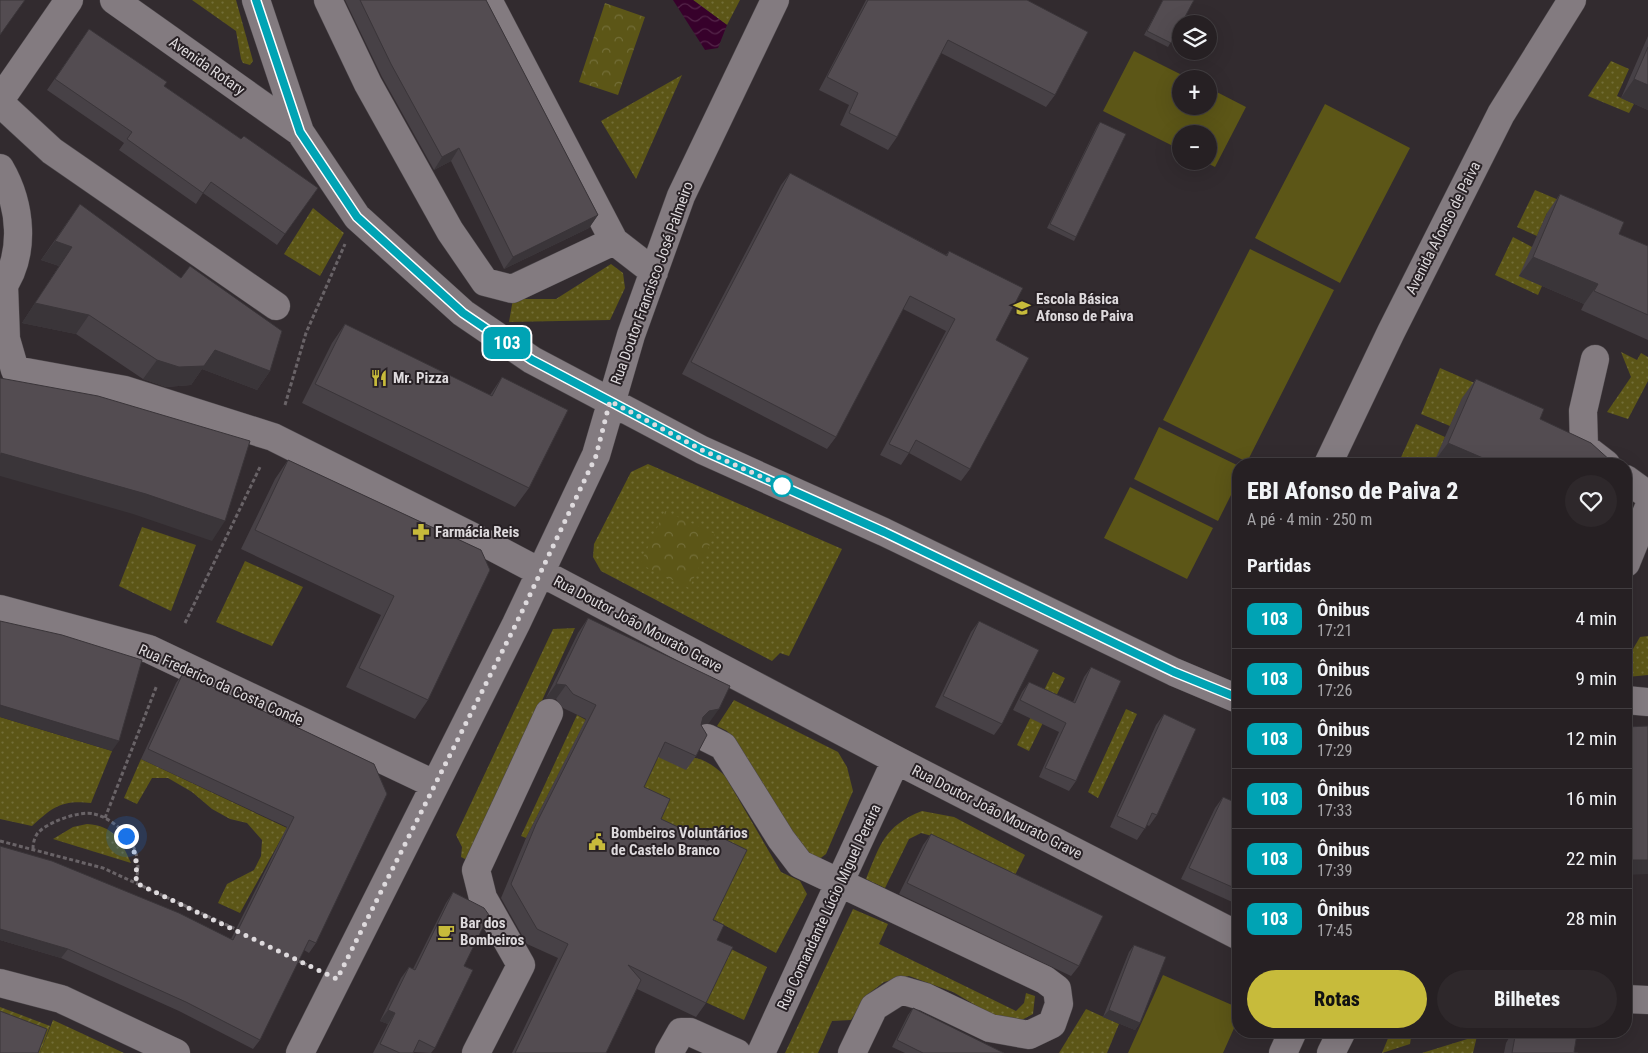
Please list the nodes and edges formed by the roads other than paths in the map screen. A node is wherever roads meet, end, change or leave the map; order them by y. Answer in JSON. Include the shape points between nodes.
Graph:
{"nodes":[{"id":1,"x":68,"y":0,"type":"edge"},
{"id":2,"x":114,"y":0,"type":"edge"},
{"id":3,"x":256,"y":0,"type":"edge"},
{"id":4,"x":328,"y":0,"type":"edge"},
{"id":5,"x":488,"y":0,"type":"edge"},
{"id":6,"x":775,"y":0,"type":"edge"},
{"id":7,"x":1572,"y":0,"type":"edge"},
{"id":8,"x":0,"y":101,"type":"edge"},
{"id":9,"x":300,"y":132,"type":"junction"},
{"id":10,"x":0,"y":168,"type":"edge"},
{"id":11,"x":614,"y":241,"type":"junction"},
{"id":12,"x":654,"y":272,"type":"junction"},
{"id":13,"x":2,"y":288,"type":"edge"},
{"id":14,"x":276,"y":306,"type":"dead end"},
{"id":15,"x":1595,"y":359,"type":"dead end"},
{"id":16,"x":8,"y":367,"type":"edge"},
{"id":17,"x":610,"y":401,"type":"junction"},
{"id":18,"x":1331,"y":458,"type":"edge"},
{"id":19,"x":1598,"y":458,"type":"edge"},
{"id":20,"x":1632,"y":483,"type":"edge"},
{"id":21,"x":1648,"y":495,"type":"edge"},
{"id":22,"x":1648,"y":509,"type":"edge"},
{"id":23,"x":1632,"y":548,"type":"edge"},
{"id":24,"x":539,"y":572,"type":"junction"},
{"id":25,"x":0,"y":609,"type":"edge"},
{"id":26,"x":1232,"y":695,"type":"edge"},
{"id":27,"x":1632,"y":701,"type":"edge"},
{"id":28,"x":1648,"y":702,"type":"edge"},
{"id":29,"x":548,"y":713,"type":"dead end"},
{"id":30,"x":707,"y":738,"type":"edge"},
{"id":31,"x":896,"y":760,"type":"junction"},
{"id":32,"x":434,"y":784,"type":"junction"},
{"id":33,"x":840,"y":882,"type":"junction"},
{"id":34,"x":1232,"y":932,"type":"edge"},
{"id":35,"x":0,"y":983,"type":"edge"},
{"id":36,"x":1632,"y":999,"type":"edge"},
{"id":37,"x":1648,"y":1000,"type":"edge"},
{"id":38,"x":1290,"y":1038,"type":"edge"},
{"id":39,"x":1338,"y":1038,"type":"edge"},
{"id":40,"x":176,"y":1053,"type":"edge"},
{"id":41,"x":300,"y":1053,"type":"edge"},
{"id":42,"x":476,"y":1053,"type":"edge"},
{"id":43,"x":669,"y":1053,"type":"edge"},
{"id":44,"x":737,"y":1053,"type":"edge"},
{"id":45,"x":761,"y":1053,"type":"edge"},
{"id":46,"x":852,"y":1053,"type":"edge"},
{"id":47,"x":1283,"y":1053,"type":"edge"},
{"id":48,"x":1331,"y":1053,"type":"edge"}],
"edges":[{"from":1,"to":8,"type":"street"},
{"from":2,"to":9,"type":"street","name":"Avenida Rotary"},
{"from":3,"to":9,"type":"street"},
{"from":4,"to":11,"type":"street","via":[[368,84],[450,230],[485,282],[512,289]]},
{"from":5,"to":11,"type":"street"},
{"from":6,"to":12,"type":"street","name":"Rua Doutor Francisco José Palmeiro","via":[[681,196]]},
{"from":7,"to":18,"type":"street","name":"Avenida Afonso de Paiva","via":[[1501,114]]},
{"from":8,"to":14,"type":"street","via":[[52,151]]},
{"from":9,"to":17,"type":"street","via":[[357,217],[463,313],[532,360]]},
{"from":10,"to":13,"type":"street","via":[[11,186],[18,219],[16,252]]},
{"from":11,"to":12,"type":"street"},
{"from":12,"to":17,"type":"street","name":"Rua Doutor Francisco José Palmeiro"},
{"from":13,"to":16,"type":"street","name":"Rua Doutor João Mourato Grave"},
{"from":15,"to":19,"type":"street","via":[[1583,411],[1584,447]]},
{"from":16,"to":24,"type":"street","name":"Rua Doutor João Mourato Grave","via":[[124,390],[273,438]]},
{"from":17,"to":24,"type":"street","name":"Rua Doutor Francisco José Palmeiro","via":[[596,456]]},
{"from":17,"to":26,"type":"street","via":[[702,450],[884,532],[1174,672]]},
{"from":20,"to":21,"type":"street"},
{"from":22,"to":23,"type":"street"},
{"from":24,"to":31,"type":"street","name":"Rua Doutor João Mourato Grave"},
{"from":24,"to":32,"type":"street","name":"Rua Doutor Francisco José Palmeiro"},
{"from":25,"to":32,"type":"street","name":"Rua Frederico da Costa Conde","via":[[149,649]]},
{"from":27,"to":28,"type":"street"},
{"from":29,"to":42,"type":"street","via":[[476,870],[483,898],[520,964]]},
{"from":30,"to":33,"type":"street","via":[[723,746],[780,839],[800,864]]},
{"from":31,"to":33,"type":"street","name":"Rua Comandante Lúcio Miguel Pereira"},
{"from":31,"to":34,"type":"street","name":"Rua Doutor João Mourato Grave"},
{"from":32,"to":41,"type":"street","name":"Rua Doutor Francisco José Palmeiro"},
{"from":33,"to":45,"type":"street","name":"Rua Comandante Lúcio Miguel Pereira"},
{"from":33,"to":46,"type":"street","via":[[1044,980],[1057,989],[1060,1004],[1052,1024],[1029,1035],[990,1028],[925,997],[901,990],[874,1006]]},
{"from":35,"to":40,"type":"street","via":[[61,999]]},
{"from":36,"to":37,"type":"street"},
{"from":38,"to":47,"type":"street"},
{"from":39,"to":48,"type":"street"},
{"from":43,"to":44,"type":"street","via":[[681,1032],[690,1032]]}]}
